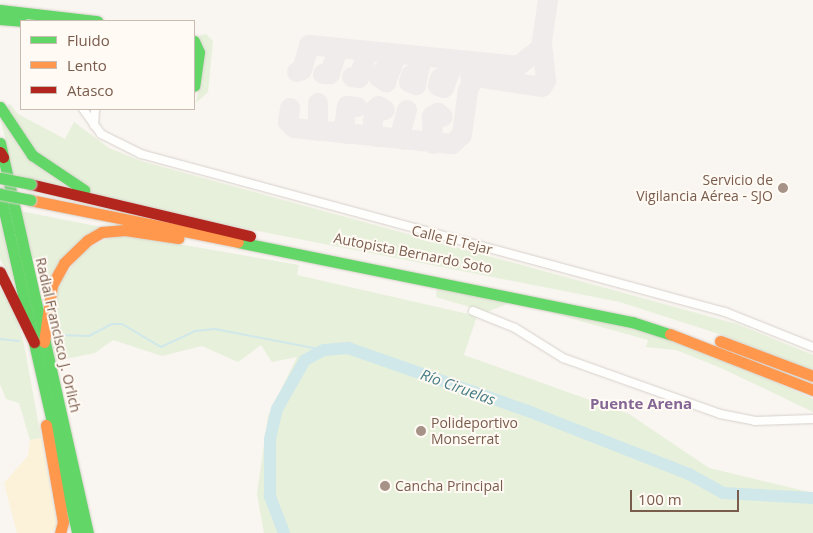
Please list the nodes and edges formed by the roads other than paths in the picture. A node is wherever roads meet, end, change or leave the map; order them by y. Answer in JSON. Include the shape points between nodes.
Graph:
{"nodes":[{"id":1,"x":0,"y":10,"type":"edge"},
{"id":2,"x":0,"y":19,"type":"edge"},
{"id":3,"x":88,"y":20,"type":"edge"},
{"id":4,"x":20,"y":21,"type":"edge"},
{"id":5,"x":195,"y":43,"type":"edge"},
{"id":6,"x":195,"y":79,"type":"edge"},
{"id":7,"x":0,"y":107,"type":"edge"},
{"id":8,"x":84,"y":110,"type":"edge"},
{"id":9,"x":95,"y":110,"type":"edge"},
{"id":10,"x":94,"y":126,"type":"junction"},
{"id":11,"x":0,"y":144,"type":"edge"},
{"id":12,"x":2,"y":155,"type":"edge"},
{"id":13,"x":0,"y":178,"type":"edge"},
{"id":14,"x":0,"y":187,"type":"edge"},
{"id":15,"x":0,"y":193,"type":"edge"},
{"id":16,"x":29,"y":196,"type":"junction"},
{"id":17,"x":0,"y":202,"type":"edge"},
{"id":18,"x":139,"y":208,"type":"junction"},
{"id":19,"x":249,"y":240,"type":"junction"},
{"id":20,"x":0,"y":272,"type":"edge"},
{"id":21,"x":443,"y":282,"type":"junction"},
{"id":22,"x":473,"y":311,"type":"dead end"},
{"id":23,"x":39,"y":342,"type":"junction"},
{"id":24,"x":813,"y":347,"type":"edge"},
{"id":25,"x":37,"y":358,"type":"junction"},
{"id":26,"x":813,"y":376,"type":"edge"},
{"id":27,"x":813,"y":390,"type":"edge"},
{"id":28,"x":813,"y":419,"type":"edge"},
{"id":29,"x":60,"y":533,"type":"edge"},
{"id":30,"x":77,"y":533,"type":"edge"},
{"id":31,"x":88,"y":533,"type":"edge"}],
"edges":[{"from":1,"to":3,"type":"main road"},
{"from":2,"to":4,"type":"main road"},
{"from":5,"to":6,"type":"main road","via":[[199,52]]},
{"from":7,"to":18,"type":"main road","via":[[20,141],[53,173],[80,189]]},
{"from":8,"to":10,"type":"street","name":"Calle El Tejar"},
{"from":9,"to":10,"type":"street"},
{"from":10,"to":24,"type":"street","name":"Calle El Tejar","via":[[141,154],[204,174],[725,312]]},
{"from":11,"to":12,"type":"main road","name":"Radial Francisco J. Orlich"},
{"from":12,"to":23,"type":"main road","name":"Radial Francisco J. Orlich"},
{"from":13,"to":16,"type":"main road","name":"Autopista Bernardo Soto","bridge":true},
{"from":14,"to":16,"type":"main road","name":"Autopista Bernardo Soto"},
{"from":15,"to":16,"type":"main road","name":"Autopista Bernardo Soto","bridge":true},
{"from":15,"to":23,"type":"main road","name":"Radial Francisco J. Orlich"},
{"from":16,"to":17,"type":"main road","name":"Autopista Bernardo Soto"},
{"from":16,"to":18,"type":"main road","name":"Autopista Bernardo Soto"},
{"from":16,"to":19,"type":"main road","name":"Autopista Bernardo Soto"},
{"from":18,"to":19,"type":"main road"},
{"from":19,"to":21,"type":"main road","name":"Autopista Bernardo Soto"},
{"from":19,"to":26,"type":"main road","name":"Autopista Bernardo Soto","via":[[626,313],[764,355]]},
{"from":20,"to":23,"type":"main road"},
{"from":21,"to":23,"type":"main road","via":[[384,277],[144,232],[102,232],[79,247],[58,273],[46,307]]},
{"from":21,"to":27,"type":"main road","name":"Autopista Bernardo Soto","via":[[678,335]]},
{"from":22,"to":28,"type":"street","via":[[515,328],[564,358],[720,414],[755,421]]},
{"from":23,"to":25,"type":"main road","name":"Radial Francisco J. Orlich"},
{"from":23,"to":31,"type":"main road","name":"Radial Francisco J. Orlich"},
{"from":25,"to":29,"type":"main road","via":[[63,522]]},
{"from":25,"to":30,"type":"main road","name":"Radial Francisco J. Orlich"}]}
